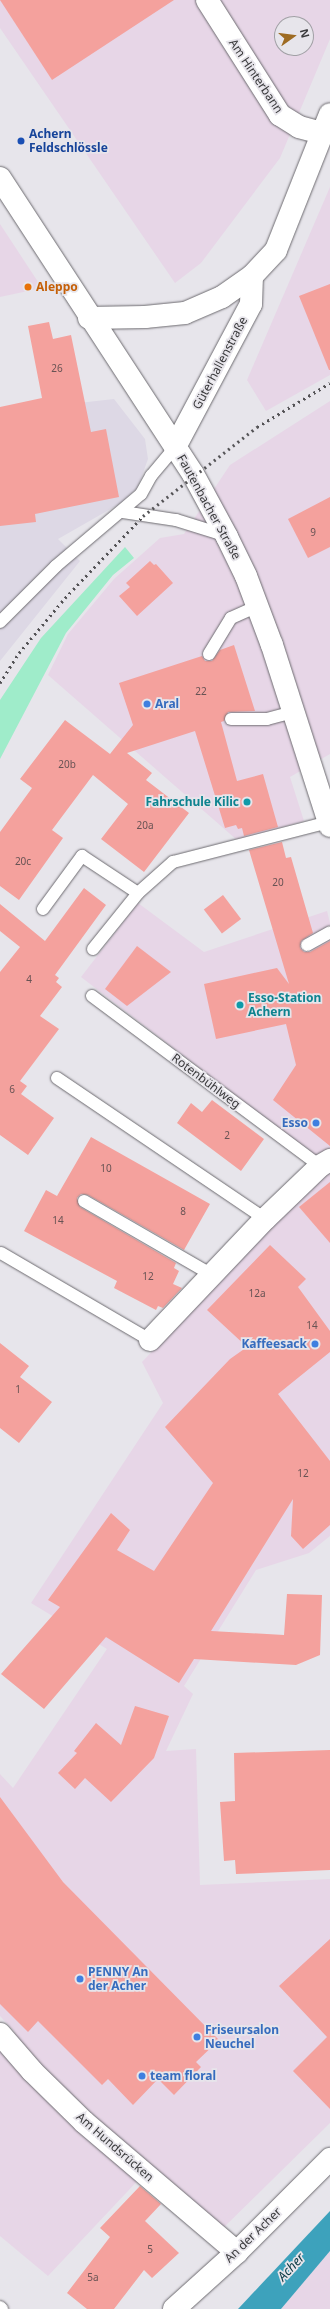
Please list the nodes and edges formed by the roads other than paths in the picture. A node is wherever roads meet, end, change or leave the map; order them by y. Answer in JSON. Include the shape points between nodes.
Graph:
{"nodes":[{"id":1,"x":207,"y":0,"type":"edge"},
{"id":2,"x":330,"y":114,"type":"edge"},
{"id":3,"x":321,"y":133,"type":"junction"},
{"id":4,"x":0,"y":178,"type":"edge"},
{"id":5,"x":252,"y":276,"type":"junction"},
{"id":6,"x":90,"y":318,"type":"junction"},
{"id":7,"x":175,"y":447,"type":"junction"},
{"id":8,"x":123,"y":512,"type":"junction"},
{"id":9,"x":227,"y":536,"type":"junction"},
{"id":10,"x":258,"y":606,"type":"junction"},
{"id":11,"x":0,"y":622,"type":"edge"},
{"id":12,"x":210,"y":654,"type":"dead end"},
{"id":13,"x":294,"y":712,"type":"junction"},
{"id":14,"x":231,"y":719,"type":"dead end"},
{"id":15,"x":328,"y":813,"type":"edge"},
{"id":16,"x":138,"y":893,"type":"junction"},
{"id":17,"x":43,"y":909,"type":"dead end"},
{"id":18,"x":330,"y":932,"type":"edge"},
{"id":19,"x":307,"y":944,"type":"dead end"},
{"id":20,"x":93,"y":949,"type":"dead end"},
{"id":21,"x":92,"y":996,"type":"dead end"},
{"id":22,"x":57,"y":1078,"type":"dead end"},
{"id":23,"x":325,"y":1163,"type":"edge"},
{"id":24,"x":84,"y":1201,"type":"dead end"},
{"id":25,"x":265,"y":1219,"type":"junction"},
{"id":26,"x":1,"y":1253,"type":"edge"},
{"id":27,"x":212,"y":1275,"type":"junction"},
{"id":28,"x":150,"y":1340,"type":"joint"},
{"id":29,"x":0,"y":2034,"type":"edge"},
{"id":30,"x":330,"y":2159,"type":"edge"},
{"id":31,"x":237,"y":2252,"type":"junction"},
{"id":32,"x":0,"y":2307,"type":"edge"},
{"id":33,"x":2,"y":2309,"type":"edge"},
{"id":34,"x":174,"y":2309,"type":"edge"}],
"edges":[{"from":1,"to":3,"type":"street","name":"Am Hinterbann","via":[[280,115],[299,127]]},
{"from":2,"to":3,"type":"street"},
{"from":3,"to":5,"type":"street","via":[[276,250]]},
{"from":4,"to":6,"type":"street","name":"Fautenbacher Straße"},
{"from":5,"to":6,"type":"street","via":[[222,297],[185,313],[145,318]]},
{"from":5,"to":7,"type":"street","name":"Güterhallenstraße","via":[[251,304]]},
{"from":6,"to":7,"type":"street","name":"Fautenbacher Straße"},
{"from":7,"to":8,"type":"lane","via":[[151,476],[141,494]]},
{"from":7,"to":9,"type":"street","name":"Fautenbacher Straße"},
{"from":8,"to":9,"type":"lane","via":[[176,520]]},
{"from":8,"to":11,"type":"lane","via":[[56,566]]},
{"from":9,"to":10,"type":"street","name":"Fautenbacher Straße"},
{"from":10,"to":12,"type":"lane","via":[[231,618]]},
{"from":10,"to":13,"type":"street","name":"Fautenbacher Straße"},
{"from":13,"to":14,"type":"lane","via":[[267,719]]},
{"from":13,"to":15,"type":"street","name":"Fautenbacher Straße"},
{"from":15,"to":16,"type":"lane","via":[[173,862]]},
{"from":16,"to":17,"type":"lane","via":[[82,856]]},
{"from":16,"to":20,"type":"lane"},
{"from":18,"to":19,"type":"lane"},
{"from":21,"to":23,"type":"lane","name":"Rotenbühlweg"},
{"from":22,"to":25,"type":"lane"},
{"from":23,"to":25,"type":"street","name":"Rotenbühlweg"},
{"from":24,"to":27,"type":"lane"},
{"from":25,"to":27,"type":"street","name":"Rotenbühlweg"},
{"from":26,"to":28,"type":"lane","name":"Rotenbühlweg"},
{"from":27,"to":28,"type":"street","name":"Rotenbühlweg"},
{"from":29,"to":31,"type":"street","name":"Am Hundsrücken","via":[[32,2071],[84,2122]]},
{"from":30,"to":31,"type":"street","name":"An der Acher"},
{"from":31,"to":34,"type":"street","name":"An der Acher"},
{"from":32,"to":33,"type":"lane"}]}
